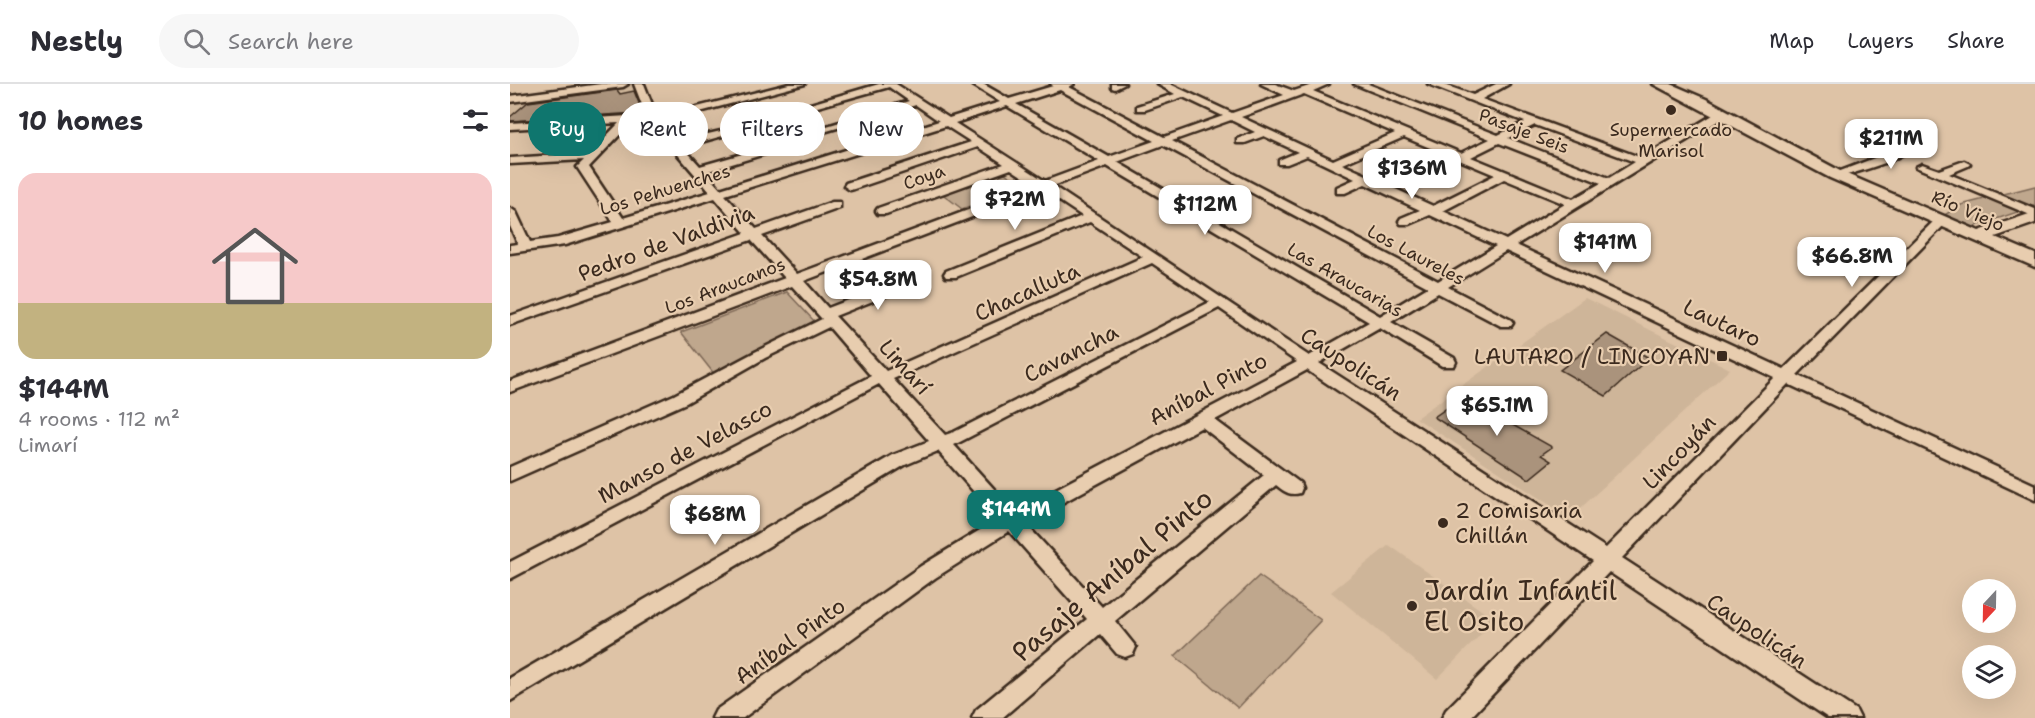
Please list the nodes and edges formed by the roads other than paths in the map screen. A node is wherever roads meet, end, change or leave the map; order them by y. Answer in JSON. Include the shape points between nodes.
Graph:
{"nodes":[{"id":1,"x":624,"y":84,"type":"edge"},
{"id":2,"x":639,"y":84,"type":"edge"},
{"id":3,"x":800,"y":84,"type":"edge"},
{"id":4,"x":890,"y":84,"type":"edge"},
{"id":5,"x":976,"y":84,"type":"edge"},
{"id":6,"x":1162,"y":84,"type":"edge"},
{"id":7,"x":1266,"y":84,"type":"edge"},
{"id":8,"x":1324,"y":84,"type":"edge"},
{"id":9,"x":1359,"y":84,"type":"edge"},
{"id":10,"x":1433,"y":84,"type":"edge"},
{"id":11,"x":1504,"y":84,"type":"edge"},
{"id":12,"x":1660,"y":84,"type":"edge"},
{"id":13,"x":1062,"y":85,"type":"edge"},
{"id":14,"x":1183,"y":94,"type":"junction"},
{"id":15,"x":1299,"y":94,"type":"junction"},
{"id":16,"x":510,"y":99,"type":"edge"},
{"id":17,"x":1473,"y":99,"type":"junction"},
{"id":18,"x":647,"y":102,"type":"edge"},
{"id":19,"x":825,"y":102,"type":"edge"},
{"id":20,"x":917,"y":102,"type":"edge"},
{"id":21,"x":1008,"y":103,"type":"junction"},
{"id":22,"x":708,"y":106,"type":"edge"},
{"id":23,"x":924,"y":107,"type":"edge"},
{"id":24,"x":1141,"y":108,"type":"dead end"},
{"id":25,"x":1722,"y":114,"type":"junction"},
{"id":26,"x":1232,"y":117,"type":"junction"},
{"id":27,"x":618,"y":120,"type":"edge"},
{"id":28,"x":1534,"y":121,"type":"junction"},
{"id":29,"x":947,"y":122,"type":"junction"},
{"id":30,"x":510,"y":126,"type":"edge"},
{"id":31,"x":618,"y":130,"type":"edge"},
{"id":32,"x":1265,"y":132,"type":"junction"},
{"id":33,"x":1404,"y":133,"type":"junction"},
{"id":34,"x":1920,"y":135,"type":"dead end"},
{"id":35,"x":1499,"y":139,"type":"junction"},
{"id":36,"x":1163,"y":141,"type":"junction"},
{"id":37,"x":1241,"y":141,"type":"dead end"},
{"id":38,"x":606,"y":142,"type":"edge"},
{"id":39,"x":980,"y":143,"type":"junction"},
{"id":40,"x":1307,"y":152,"type":"junction"},
{"id":41,"x":1456,"y":155,"type":"junction"},
{"id":42,"x":592,"y":156,"type":"joint"},
{"id":43,"x":686,"y":156,"type":"edge"},
{"id":44,"x":747,"y":156,"type":"edge"},
{"id":45,"x":510,"y":161,"type":"edge"},
{"id":46,"x":1108,"y":162,"type":"junction"},
{"id":47,"x":1282,"y":162,"type":"dead end"},
{"id":48,"x":1644,"y":162,"type":"junction"},
{"id":49,"x":1333,"y":164,"type":"junction"},
{"id":50,"x":1964,"y":164,"type":"dead end"},
{"id":51,"x":1012,"y":165,"type":"junction"},
{"id":52,"x":1922,"y":167,"type":"dead end"},
{"id":53,"x":698,"y":170,"type":"junction"},
{"id":54,"x":1939,"y":174,"type":"junction"},
{"id":55,"x":1503,"y":175,"type":"junction"},
{"id":56,"x":1836,"y":175,"type":"junction"},
{"id":57,"x":1365,"y":179,"type":"junction"},
{"id":58,"x":1610,"y":182,"type":"junction"},
{"id":59,"x":1044,"y":185,"type":"junction"},
{"id":60,"x":850,"y":186,"type":"dead end"},
{"id":61,"x":1381,"y":187,"type":"junction"},
{"id":62,"x":1341,"y":190,"type":"dead end"},
{"id":63,"x":718,"y":193,"type":"junction"},
{"id":64,"x":1574,"y":204,"type":"junction"},
{"id":65,"x":836,"y":205,"type":"dead end"},
{"id":66,"x":1432,"y":210,"type":"junction"},
{"id":67,"x":882,"y":211,"type":"dead end"},
{"id":68,"x":510,"y":212,"type":"edge"},
{"id":69,"x":2035,"y":215,"type":"edge"},
{"id":70,"x":1091,"y":217,"type":"junction"},
{"id":71,"x":1405,"y":221,"type":"dead end"},
{"id":72,"x":1941,"y":221,"type":"junction"},
{"id":73,"x":620,"y":223,"type":"junction"},
{"id":74,"x":753,"y":234,"type":"junction"},
{"id":75,"x":1978,"y":237,"type":"junction"},
{"id":76,"x":1506,"y":245,"type":"junction"},
{"id":77,"x":541,"y":246,"type":"junction"},
{"id":78,"x":526,"y":248,"type":"junction"},
{"id":79,"x":510,"y":249,"type":"edge"},
{"id":80,"x":1153,"y":258,"type":"junction"},
{"id":81,"x":510,"y":261,"type":"edge"},
{"id":82,"x":2035,"y":261,"type":"edge"},
{"id":83,"x":951,"y":274,"type":"dead end"},
{"id":84,"x":918,"y":278,"type":"dead end"},
{"id":85,"x":795,"y":279,"type":"junction"},
{"id":86,"x":1438,"y":287,"type":"junction"},
{"id":87,"x":1220,"y":302,"type":"junction"},
{"id":88,"x":829,"y":317,"type":"junction"},
{"id":89,"x":510,"y":321,"type":"edge"},
{"id":90,"x":1380,"y":322,"type":"junction"},
{"id":91,"x":1506,"y":323,"type":"dead end"},
{"id":92,"x":1448,"y":362,"type":"dead end"},
{"id":93,"x":1308,"y":363,"type":"junction"},
{"id":94,"x":1786,"y":376,"type":"junction"},
{"id":95,"x":884,"y":377,"type":"junction"},
{"id":96,"x":510,"y":387,"type":"edge"},
{"id":97,"x":1202,"y":418,"type":"junction"},
{"id":98,"x":942,"y":443,"type":"junction"},
{"id":99,"x":510,"y":474,"type":"edge"},
{"id":100,"x":1276,"y":475,"type":"junction"},
{"id":101,"x":1293,"y":488,"type":"dead end"},
{"id":102,"x":2035,"y":493,"type":"edge"},
{"id":103,"x":1012,"y":522,"type":"junction"},
{"id":104,"x":1608,"y":559,"type":"junction"},
{"id":105,"x":510,"y":571,"type":"edge"},
{"id":106,"x":1101,"y":621,"type":"junction"},
{"id":107,"x":1125,"y":647,"type":"dead end"},
{"id":108,"x":510,"y":690,"type":"edge"},
{"id":109,"x":724,"y":718,"type":"edge"},
{"id":110,"x":984,"y":718,"type":"edge"},
{"id":111,"x":1454,"y":718,"type":"edge"},
{"id":112,"x":1848,"y":718,"type":"edge"}],
"edges":[{"from":1,"to":16,"type":"street"},
{"from":2,"to":18,"type":"street","name":"Limarí"},
{"from":3,"to":22,"type":"street"},
{"from":4,"to":19,"type":"street"},
{"from":4,"to":20,"type":"street","name":"Caupolicán"},
{"from":5,"to":21,"type":"street","name":"Las Araucarias"},
{"from":6,"to":14,"type":"street","name":"Lautaro"},
{"from":7,"to":15,"type":"street"},
{"from":8,"to":15,"type":"street","name":"Los Araucanos"},
{"from":9,"to":35,"type":"street","name":"Pasaje Seis"},
{"from":10,"to":17,"type":"street"},
{"from":11,"to":17,"type":"street"},
{"from":12,"to":25,"type":"main road","name":"Río Viejo"},
{"from":13,"to":21,"type":"street","name":"Los Pehuenches"},
{"from":13,"to":36,"type":"street","name":"Los Laureles"},
{"from":14,"to":24,"type":"street"},
{"from":14,"to":26,"type":"street","name":"Lautaro"},
{"from":15,"to":26,"type":"street","name":"Los Araucanos"},
{"from":15,"to":33,"type":"street"},
{"from":17,"to":28,"type":"street"},
{"from":21,"to":29,"type":"street","name":"Los Pehuenches"},
{"from":21,"to":46,"type":"street","name":"Las Araucarias"},
{"from":23,"to":29,"type":"street","name":"Caupolicán"},
{"from":25,"to":48,"type":"street","name":"Aníbal Pinto"},
{"from":25,"to":56,"type":"main road","name":"Río Viejo"},
{"from":26,"to":32,"type":"street","name":"Lautaro"},
{"from":26,"to":36,"type":"street","name":"Los Araucanos"},
{"from":27,"to":30,"type":"street"},
{"from":28,"to":35,"type":"street"},
{"from":28,"to":48,"type":"street"},
{"from":29,"to":39,"type":"street","name":"Caupolicán"},
{"from":29,"to":63,"type":"street","name":"Los Pehuenches"},
{"from":31,"to":38,"type":"street"},
{"from":32,"to":37,"type":"street"},
{"from":32,"to":40,"type":"street","name":"Lautaro"},
{"from":33,"to":41,"type":"street"},
{"from":33,"to":49,"type":"street"},
{"from":34,"to":56,"type":"street","via":[[1904,150]]},
{"from":35,"to":41,"type":"street"},
{"from":35,"to":58,"type":"street","name":"Pasaje Seis"},
{"from":36,"to":46,"type":"street","name":"Los Araucanos"},
{"from":36,"to":86,"type":"street","name":"Los Laureles"},
{"from":39,"to":51,"type":"street","name":"Caupolicán"},
{"from":39,"to":60,"type":"street"},
{"from":40,"to":47,"type":"street"},
{"from":40,"to":49,"type":"street","name":"Lautaro"},
{"from":41,"to":55,"type":"street"},
{"from":41,"to":61,"type":"street"},
{"from":42,"to":45,"type":"street"},
{"from":42,"to":73,"type":"street","via":[[584,170]]},
{"from":43,"to":53,"type":"street","name":"Limarí"},
{"from":44,"to":53,"type":"street"},
{"from":46,"to":59,"type":"street","name":"Los Araucanos"},
{"from":46,"to":90,"type":"street","name":"Las Araucarias"},
{"from":48,"to":58,"type":"street","name":"Aníbal Pinto"},
{"from":49,"to":57,"type":"street","name":"Lautaro"},
{"from":50,"to":54,"type":"street"},
{"from":51,"to":59,"type":"street","name":"Caupolicán"},
{"from":51,"to":67,"type":"street","name":"Coya"},
{"from":52,"to":54,"type":"street"},
{"from":53,"to":63,"type":"street","name":"Limarí"},
{"from":54,"to":69,"type":"street"},
{"from":55,"to":64,"type":"street"},
{"from":55,"to":66,"type":"street"},
{"from":56,"to":72,"type":"main road","name":"Río Viejo"},
{"from":57,"to":61,"type":"street","name":"Lautaro"},
{"from":57,"to":62,"type":"street"},
{"from":58,"to":64,"type":"street","name":"Aníbal Pinto"},
{"from":59,"to":70,"type":"street","name":"Caupolicán"},
{"from":59,"to":85,"type":"street","name":"Los Araucanos"},
{"from":61,"to":66,"type":"street","name":"Lautaro"},
{"from":63,"to":73,"type":"street","name":"Los Pehuenches"},
{"from":63,"to":74,"type":"street","name":"Limarí"},
{"from":64,"to":76,"type":"street","name":"Aníbal Pinto"},
{"from":65,"to":74,"type":"street","name":"Pedro de Valdivia"},
{"from":66,"to":71,"type":"street"},
{"from":66,"to":76,"type":"street","name":"Lautaro"},
{"from":68,"to":78,"type":"street"},
{"from":69,"to":75,"type":"main road"},
{"from":70,"to":80,"type":"street","name":"Caupolicán"},
{"from":70,"to":83,"type":"street"},
{"from":72,"to":75,"type":"main road","name":"Río Viejo"},
{"from":72,"to":94,"type":"street","name":"Lincoyán"},
{"from":73,"to":77,"type":"street","name":"Los Pehuenches"},
{"from":74,"to":85,"type":"street","name":"Limarí"},
{"from":74,"to":89,"type":"street","name":"Pedro de Valdivia"},
{"from":75,"to":82,"type":"main road","name":"Río Viejo"},
{"from":76,"to":86,"type":"street","name":"Aníbal Pinto"},
{"from":76,"to":94,"type":"street","name":"Lautaro"},
{"from":77,"to":78,"type":"street","name":"Los Pehuenches"},
{"from":77,"to":81,"type":"street"},
{"from":78,"to":79,"type":"street","name":"Los Pehuenches"},
{"from":80,"to":87,"type":"street","name":"Caupolicán"},
{"from":80,"to":95,"type":"street","name":"Chacalluta"},
{"from":84,"to":88,"type":"street"},
{"from":85,"to":88,"type":"street","name":"Limarí"},
{"from":85,"to":96,"type":"street","name":"Los Araucanos"},
{"from":86,"to":90,"type":"street","name":"Aníbal Pinto"},
{"from":86,"to":91,"type":"street","name":"Los Laureles"},
{"from":87,"to":93,"type":"street","name":"Caupolicán"},
{"from":87,"to":98,"type":"street","name":"Cavancha"},
{"from":88,"to":95,"type":"street","name":"Limarí"},
{"from":88,"to":99,"type":"street","via":[[680,399]]},
{"from":90,"to":92,"type":"street","name":"Las Araucarias"},
{"from":90,"to":93,"type":"street","name":"Aníbal Pinto"},
{"from":93,"to":97,"type":"street","name":"Aníbal Pinto"},
{"from":93,"to":104,"type":"street","name":"Caupolicán"},
{"from":94,"to":102,"type":"street","name":"Lautaro"},
{"from":94,"to":104,"type":"street","name":"Lincoyán"},
{"from":95,"to":98,"type":"street","name":"Limarí"},
{"from":95,"to":105,"type":"street","name":"Manso de Velasco"},
{"from":97,"to":100,"type":"street"},
{"from":97,"to":103,"type":"street","name":"Aníbal Pinto"},
{"from":98,"to":103,"type":"street","name":"Limarí"},
{"from":98,"to":108,"type":"street","name":"Cavancha","via":[[899,459]]},
{"from":100,"to":101,"type":"street"},
{"from":100,"to":106,"type":"street","name":"Pasaje Aníbal Pinto"},
{"from":103,"to":106,"type":"street","name":"Limarí"},
{"from":103,"to":109,"type":"street","name":"Aníbal Pinto","via":[[945,561]]},
{"from":104,"to":111,"type":"street","name":"Lincoyán"},
{"from":104,"to":112,"type":"street","name":"Caupolicán"},
{"from":106,"to":107,"type":"street","name":"Limarí"},
{"from":106,"to":110,"type":"street","name":"Pasaje Aníbal Pinto"}]}
